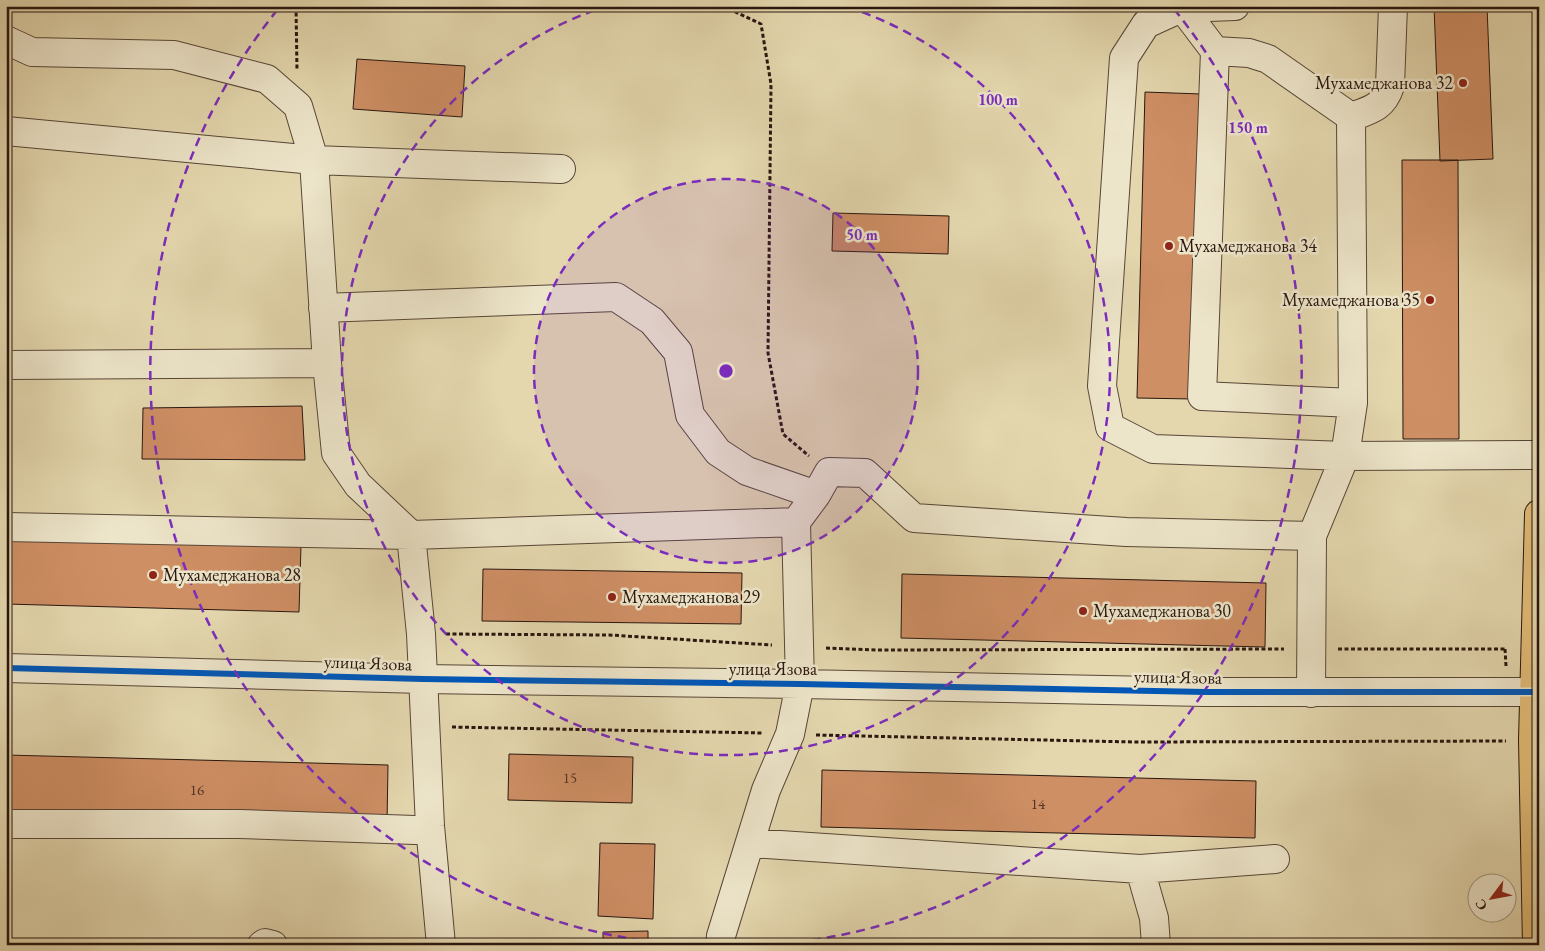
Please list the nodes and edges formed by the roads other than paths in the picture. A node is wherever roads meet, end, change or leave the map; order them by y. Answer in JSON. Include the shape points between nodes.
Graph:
{"nodes":[{"id":1,"x":1235,"y":6,"type":"edge"},
{"id":2,"x":1393,"y":6,"type":"edge"},
{"id":3,"x":1182,"y":7,"type":"edge"},
{"id":4,"x":6,"y":40,"type":"edge"},
{"id":5,"x":1215,"y":51,"type":"junction"},
{"id":6,"x":1351,"y":117,"type":"junction"},
{"id":7,"x":6,"y":132,"type":"edge"},
{"id":8,"x":314,"y":160,"type":"junction"},
{"id":9,"x":561,"y":169,"type":"dead end"},
{"id":10,"x":324,"y":308,"type":"junction"},
{"id":11,"x":327,"y":363,"type":"junction"},
{"id":12,"x":6,"y":365,"type":"edge"},
{"id":13,"x":1353,"y":403,"type":"junction"},
{"id":14,"x":1344,"y":456,"type":"junction"},
{"id":15,"x":1539,"y":456,"type":"edge"},
{"id":16,"x":822,"y":484,"type":"junction"},
{"id":17,"x":1539,"y":514,"type":"edge"},
{"id":18,"x":796,"y":522,"type":"junction"},
{"id":19,"x":6,"y":527,"type":"edge"},
{"id":20,"x":411,"y":535,"type":"junction"},
{"id":21,"x":1312,"y":536,"type":"junction"},
{"id":22,"x":6,"y":668,"type":"edge"},
{"id":23,"x":423,"y":679,"type":"junction"},
{"id":24,"x":800,"y":684,"type":"junction"},
{"id":25,"x":1537,"y":692,"type":"edge"},
{"id":26,"x":1311,"y":693,"type":"junction"},
{"id":27,"x":6,"y":824,"type":"edge"},
{"id":28,"x":430,"y":826,"type":"junction"},
{"id":29,"x":751,"y":843,"type":"junction"},
{"id":30,"x":1275,"y":859,"type":"dead end"},
{"id":31,"x":1140,"y":869,"type":"junction"},
{"id":32,"x":1533,"y":942,"type":"edge"},
{"id":33,"x":262,"y":945,"type":"edge"},
{"id":34,"x":274,"y":945,"type":"edge"},
{"id":35,"x":441,"y":945,"type":"edge"},
{"id":36,"x":720,"y":945,"type":"edge"},
{"id":37,"x":1156,"y":945,"type":"edge"}],
"edges":[{"from":1,"to":3,"type":"street"},
{"from":2,"to":6,"type":"street","via":[[1387,96],[1372,109]]},
{"from":3,"to":5,"type":"street"},
{"from":3,"to":14,"type":"street","via":[[1146,24],[1124,58],[1102,386],[1110,427],[1153,449]]},
{"from":4,"to":8,"type":"street","via":[[32,52],[174,55],[267,79],[298,106]]},
{"from":5,"to":6,"type":"street","via":[[1249,53],[1268,59]]},
{"from":5,"to":13,"type":"street","via":[[1202,396]]},
{"from":6,"to":13,"type":"street"},
{"from":7,"to":8,"type":"street"},
{"from":8,"to":9,"type":"street"},
{"from":8,"to":10,"type":"street"},
{"from":10,"to":11,"type":"street"},
{"from":10,"to":16,"type":"street","via":[[616,297],[652,321],[678,352],[690,415],[718,452],[747,471]]},
{"from":11,"to":12,"type":"street"},
{"from":11,"to":20,"type":"street","via":[[336,453],[358,485]]},
{"from":13,"to":14,"type":"street"},
{"from":14,"to":15,"type":"street"},
{"from":14,"to":21,"type":"street"},
{"from":16,"to":18,"type":"street"},
{"from":16,"to":21,"type":"street","via":[[865,473],[914,518],[1126,532]]},
{"from":17,"to":25,"type":"main road"},
{"from":18,"to":20,"type":"street"},
{"from":18,"to":24,"type":"street"},
{"from":19,"to":20,"type":"street"},
{"from":20,"to":23,"type":"street"},
{"from":21,"to":26,"type":"street"},
{"from":22,"to":23,"type":"street","name":"улица Язова"},
{"from":23,"to":24,"type":"street","name":"улица Язова"},
{"from":23,"to":28,"type":"street"},
{"from":24,"to":26,"type":"street","name":"улица Язова"},
{"from":24,"to":29,"type":"street","via":[[790,734],[766,790]]},
{"from":25,"to":26,"type":"street","name":"улица Язова"},
{"from":25,"to":32,"type":"main road","via":[[1533,740]]},
{"from":27,"to":28,"type":"street","via":[[239,824],[416,830]]},
{"from":28,"to":35,"type":"street"},
{"from":29,"to":31,"type":"street"},
{"from":29,"to":36,"type":"street"},
{"from":30,"to":31,"type":"street"},
{"from":31,"to":37,"type":"street","via":[[1154,918]]},
{"from":33,"to":34,"type":"street"}]}
